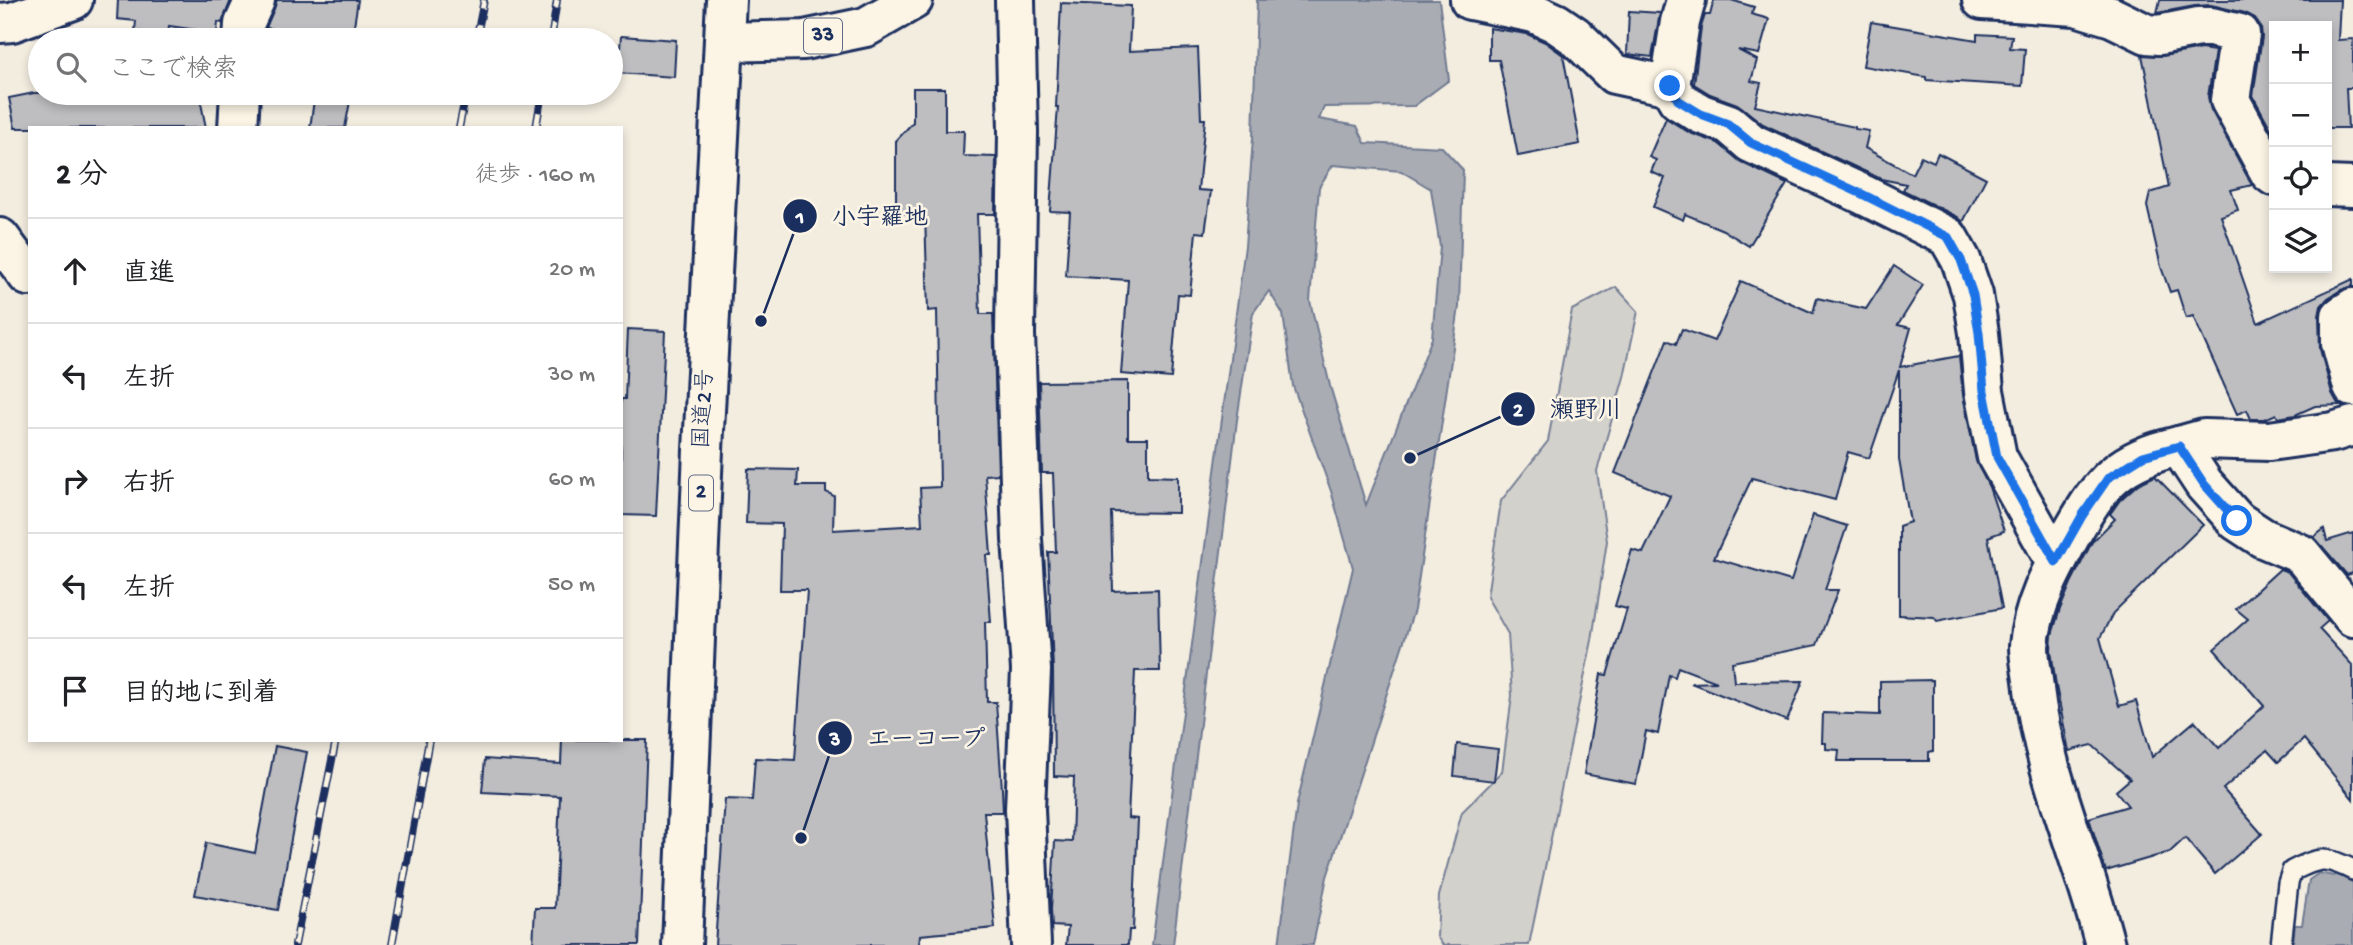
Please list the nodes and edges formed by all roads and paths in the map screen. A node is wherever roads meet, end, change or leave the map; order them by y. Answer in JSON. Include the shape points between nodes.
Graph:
{"nodes":[{"id":1,"x":73,"y":0,"type":"edge"},
{"id":2,"x":255,"y":0,"type":"edge"},
{"id":3,"x":726,"y":0,"type":"edge"},
{"id":4,"x":913,"y":0,"type":"edge"},
{"id":5,"x":1015,"y":0,"type":"edge"},
{"id":6,"x":1470,"y":0,"type":"edge"},
{"id":7,"x":1685,"y":0,"type":"edge"},
{"id":8,"x":1982,"y":0,"type":"edge"},
{"id":9,"x":0,"y":23,"type":"edge"},
{"id":10,"x":244,"y":28,"type":"edge"},
{"id":11,"x":725,"y":42,"type":"junction"},
{"id":12,"x":1670,"y":86,"type":"junction"},
{"id":13,"x":239,"y":105,"type":"edge"},
{"id":14,"x":238,"y":126,"type":"edge"},
{"id":15,"x":2269,"y":171,"type":"edge"},
{"id":16,"x":2332,"y":186,"type":"edge"},
{"id":17,"x":2353,"y":187,"type":"edge"},
{"id":18,"x":0,"y":238,"type":"edge"},
{"id":19,"x":28,"y":276,"type":"edge"},
{"id":20,"x":2353,"y":308,"type":"edge"},
{"id":21,"x":2353,"y":387,"type":"edge"},
{"id":22,"x":2353,"y":426,"type":"edge"},
{"id":23,"x":2179,"y":446,"type":"junction"},
{"id":24,"x":2056,"y":562,"type":"junction"},
{"id":25,"x":2353,"y":617,"type":"edge"},
{"id":26,"x":2353,"y":870,"type":"edge"},
{"id":27,"x":682,"y":945,"type":"edge"},
{"id":28,"x":1031,"y":945,"type":"edge"},
{"id":29,"x":2105,"y":945,"type":"edge"},
{"id":30,"x":2281,"y":945,"type":"edge"}],
"edges":[{"from":1,"to":9,"type":"main road"},
{"from":2,"to":10,"type":"main road"},
{"from":3,"to":11,"type":"main road","name":"国道2号","number":"2"},
{"from":4,"to":11,"type":"main road","number":"33","via":[[866,27],[804,40]]},
{"from":5,"to":28,"type":"main road","via":[[1015,334],[1031,670],[1025,809]]},
{"from":6,"to":12,"type":"main road","via":[[1534,13],[1576,36],[1614,74]]},
{"from":7,"to":12,"type":"main road"},
{"from":8,"to":15,"type":"main road","via":[[2076,6],[2147,34],[2211,27],[2240,34],[2230,100]]},
{"from":11,"to":27,"type":"main road","name":"国道2号","number":"2"},
{"from":12,"to":24,"type":"main road","via":[[1678,100],[1728,124],[1751,143],[1948,237],[1973,295],[1997,457]]},
{"from":13,"to":14,"type":"main road"},
{"from":16,"to":17,"type":"main road"},
{"from":18,"to":19,"type":"main road"},
{"from":20,"to":21,"type":"main road","via":[[2341,316],[2341,343]]},
{"from":22,"to":23,"type":"main road","via":[[2269,441],[2204,439]]},
{"from":23,"to":24,"type":"main road","via":[[2143,456],[2108,478]]},
{"from":23,"to":25,"type":"main road","via":[[2237,521],[2301,554]]},
{"from":24,"to":29,"type":"main road","via":[[2039,599],[2029,647],[2039,726]]},
{"from":26,"to":30,"type":"lane","via":[[2331,859],[2313,860],[2292,871]]}]}
